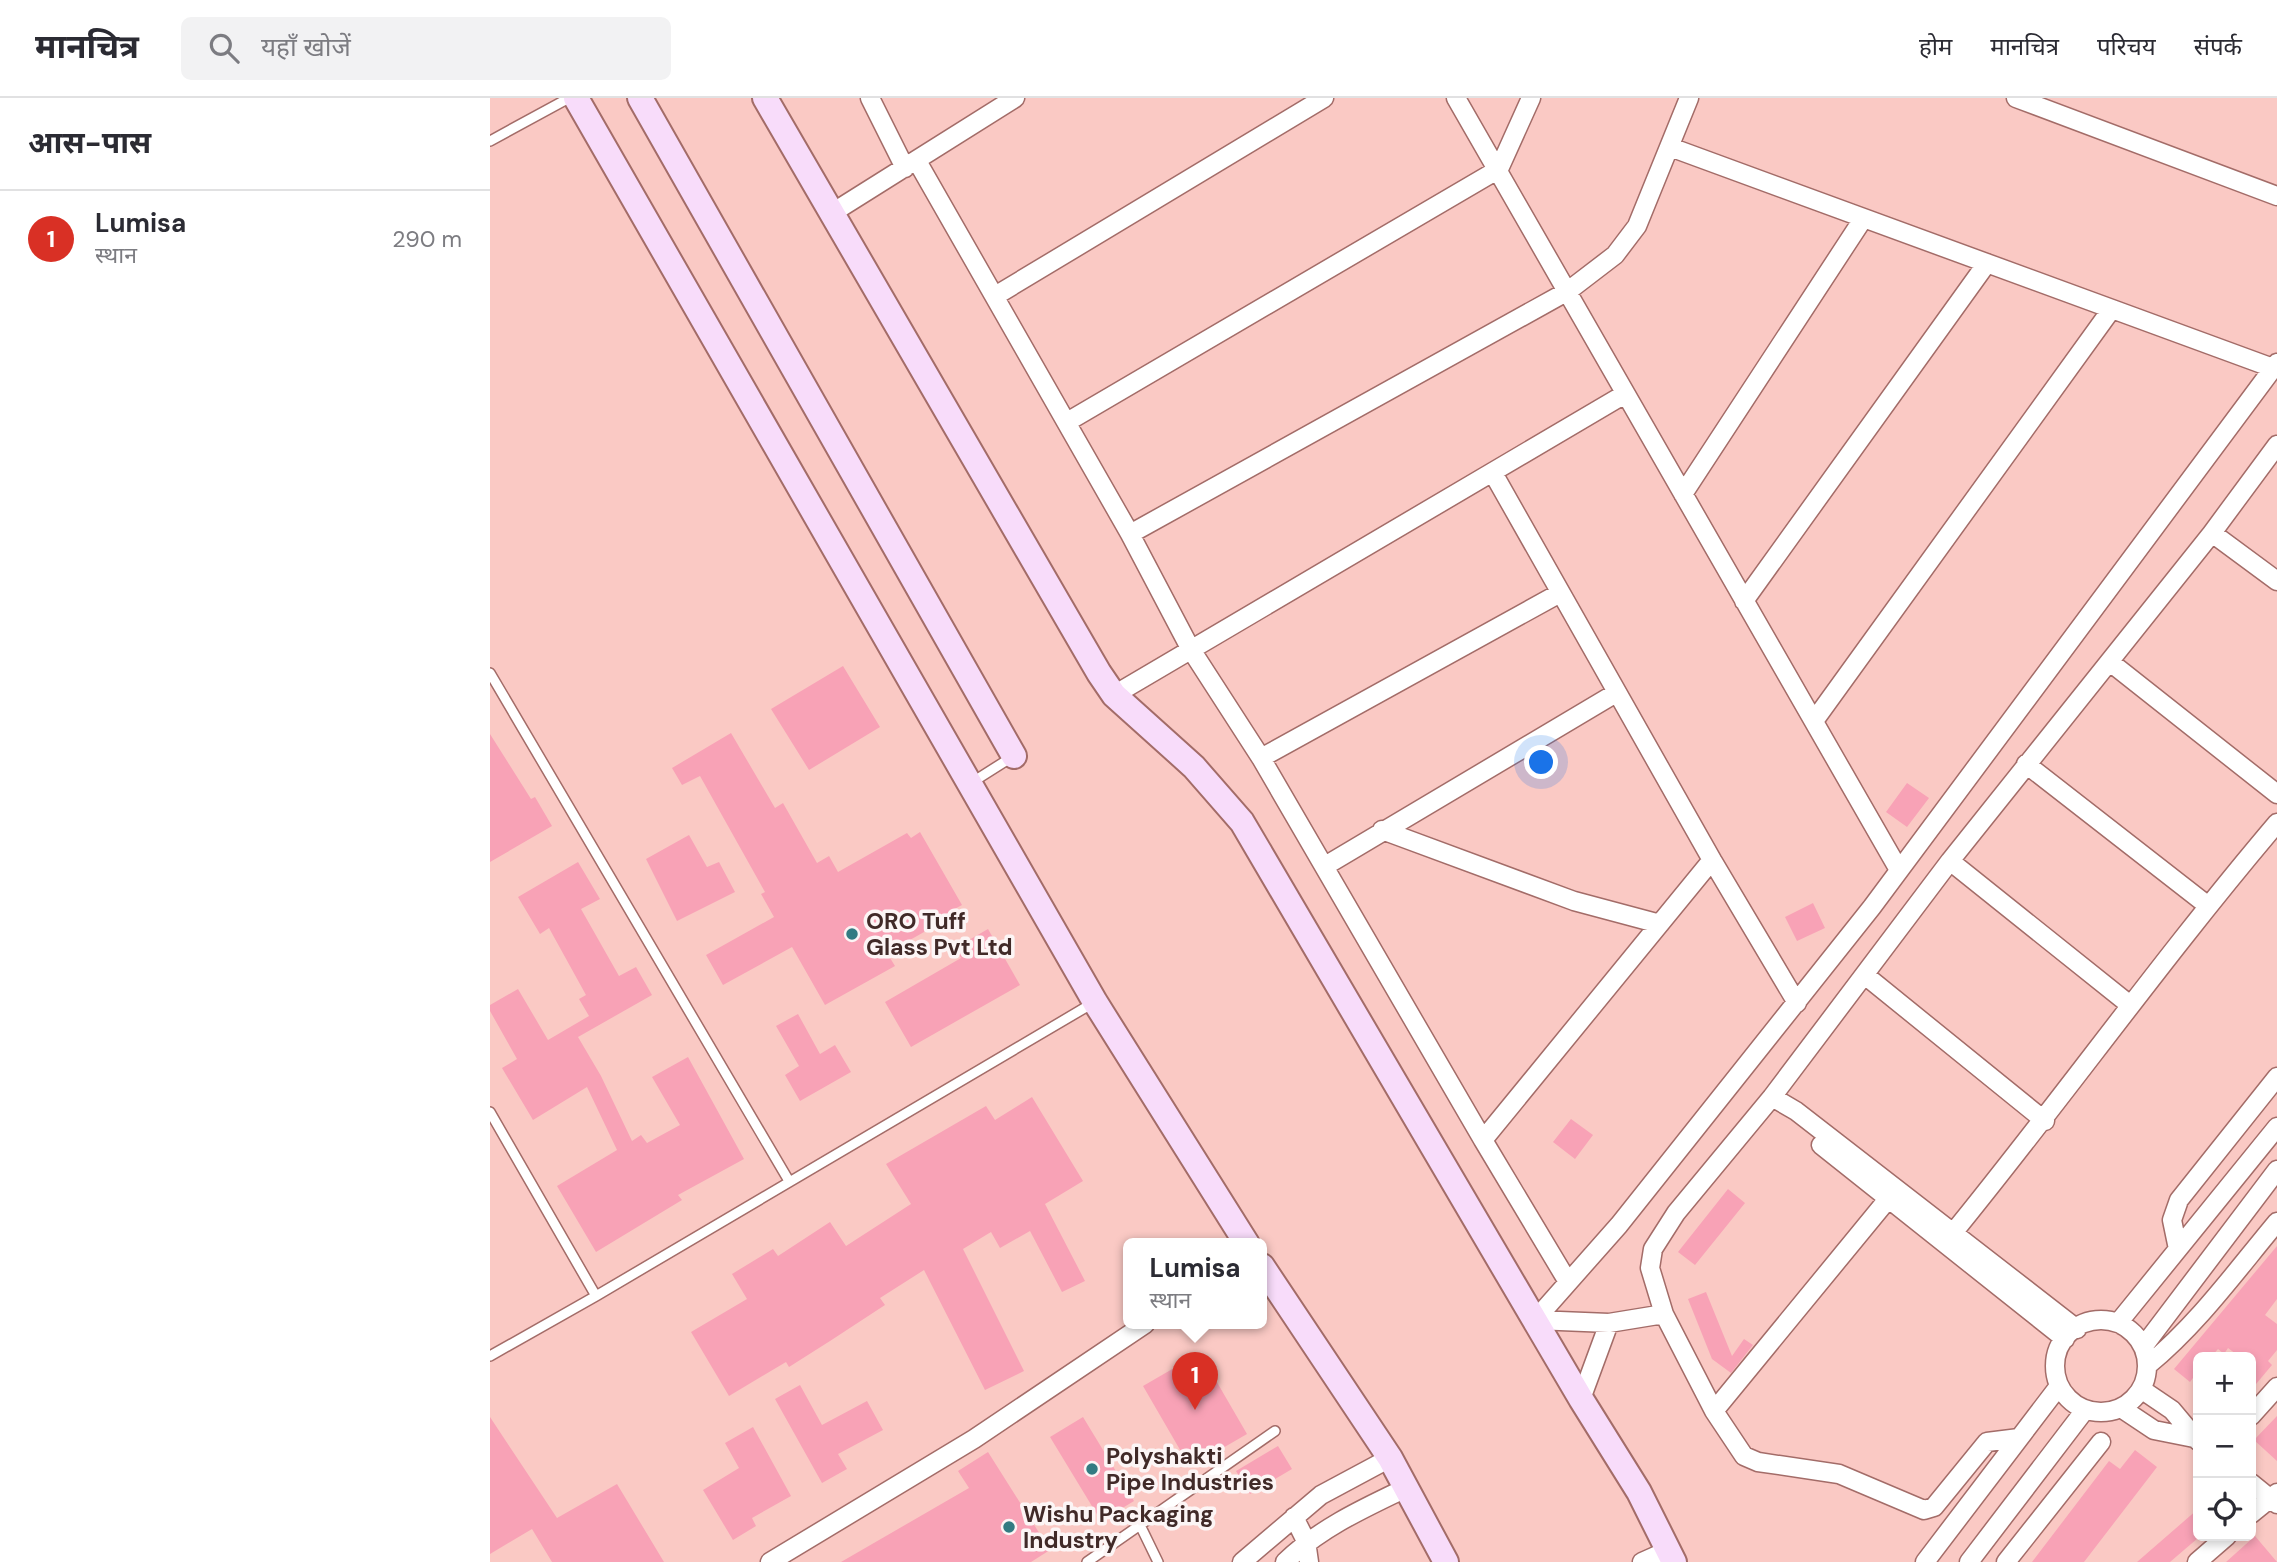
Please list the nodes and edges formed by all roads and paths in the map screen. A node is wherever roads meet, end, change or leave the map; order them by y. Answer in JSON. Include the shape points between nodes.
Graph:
{"nodes":[{"id":1,"x":569,"y":98,"type":"edge"},
{"id":2,"x":576,"y":98,"type":"edge"},
{"id":3,"x":640,"y":98,"type":"edge"},
{"id":4,"x":765,"y":98,"type":"edge"},
{"id":5,"x":870,"y":98,"type":"edge"},
{"id":6,"x":1015,"y":98,"type":"edge"},
{"id":7,"x":1324,"y":98,"type":"edge"},
{"id":8,"x":1456,"y":98,"type":"edge"},
{"id":9,"x":1531,"y":98,"type":"edge"},
{"id":10,"x":1689,"y":98,"type":"edge"},
{"id":11,"x":2016,"y":98,"type":"edge"},
{"id":12,"x":2056,"y":105,"type":"edge"},
{"id":13,"x":490,"y":141,"type":"edge"},
{"id":14,"x":1670,"y":147,"type":"junction"},
{"id":15,"x":911,"y":164,"type":"junction"},
{"id":16,"x":1499,"y":169,"type":"junction"},
{"id":17,"x":2277,"y":196,"type":"edge"},
{"id":18,"x":832,"y":213,"type":"junction"},
{"id":19,"x":1863,"y":219,"type":"junction"},
{"id":20,"x":1987,"y":263,"type":"junction"},
{"id":21,"x":1568,"y":291,"type":"junction"},
{"id":22,"x":995,"y":296,"type":"junction"},
{"id":23,"x":2111,"y":310,"type":"junction"},
{"id":24,"x":2275,"y":365,"type":"edge"},
{"id":25,"x":1625,"y":394,"type":"junction"},
{"id":26,"x":1067,"y":422,"type":"junction"},
{"id":27,"x":2277,"y":445,"type":"edge"},
{"id":28,"x":1493,"y":473,"type":"junction"},
{"id":29,"x":1683,"y":494,"type":"junction"},
{"id":30,"x":2212,"y":533,"type":"junction"},
{"id":31,"x":1130,"y":534,"type":"junction"},
{"id":32,"x":2277,"y":581,"type":"edge"},
{"id":33,"x":1560,"y":593,"type":"junction"},
{"id":34,"x":1744,"y":601,"type":"junction"},
{"id":35,"x":1190,"y":648,"type":"junction"},
{"id":36,"x":2110,"y":662,"type":"junction"},
{"id":37,"x":490,"y":673,"type":"edge"},
{"id":38,"x":1616,"y":692,"type":"junction"},
{"id":39,"x":1114,"y":695,"type":"junction"},
{"id":40,"x":1814,"y":721,"type":"junction"},
{"id":41,"x":1014,"y":756,"type":"joint"},
{"id":42,"x":1261,"y":758,"type":"junction"},
{"id":43,"x":2026,"y":764,"type":"junction"},
{"id":44,"x":970,"y":784,"type":"junction"},
{"id":45,"x":2277,"y":794,"type":"edge"},
{"id":46,"x":2277,"y":823,"type":"edge"},
{"id":47,"x":1382,"y":830,"type":"junction"},
{"id":48,"x":1712,"y":860,"type":"junction"},
{"id":49,"x":1950,"y":861,"type":"junction"},
{"id":50,"x":1325,"y":866,"type":"junction"},
{"id":51,"x":1899,"y":870,"type":"junction"},
{"id":52,"x":2207,"y":905,"type":"junction"},
{"id":53,"x":1660,"y":924,"type":"junction"},
{"id":54,"x":1866,"y":976,"type":"junction"},
{"id":55,"x":1095,"y":1002,"type":"junction"},
{"id":56,"x":1797,"y":1003,"type":"junction"},
{"id":57,"x":2130,"y":1005,"type":"junction"},
{"id":58,"x":2277,"y":1077,"type":"edge"},
{"id":59,"x":1776,"y":1101,"type":"junction"},
{"id":60,"x":490,"y":1112,"type":"edge"},
{"id":61,"x":2045,"y":1121,"type":"junction"},
{"id":62,"x":2277,"y":1127,"type":"edge"},
{"id":63,"x":1483,"y":1140,"type":"junction"},
{"id":64,"x":2277,"y":1170,"type":"edge"},
{"id":65,"x":789,"y":1181,"type":"junction"},
{"id":66,"x":1888,"y":1199,"type":"junction"},
{"id":67,"x":2277,"y":1222,"type":"edge"},
{"id":68,"x":1953,"y":1233,"type":"junction"},
{"id":69,"x":1243,"y":1238,"type":"edge"},
{"id":70,"x":2178,"y":1249,"type":"junction"},
{"id":71,"x":1267,"y":1274,"type":"edge"},
{"id":72,"x":1568,"y":1282,"type":"junction"},
{"id":73,"x":596,"y":1296,"type":"junction"},
{"id":74,"x":1664,"y":1314,"type":"junction"},
{"id":75,"x":1535,"y":1320,"type":"junction"},
{"id":76,"x":1609,"y":1322,"type":"junction"},
{"id":77,"x":2118,"y":1323,"type":"junction"},
{"id":78,"x":1138,"y":1329,"type":"edge"},
{"id":79,"x":2071,"y":1334,"type":"junction"},
{"id":80,"x":490,"y":1356,"type":"edge"},
{"id":81,"x":2146,"y":1356,"type":"junction"},
{"id":82,"x":2059,"y":1386,"type":"junction"},
{"id":83,"x":2277,"y":1387,"type":"edge"},
{"id":84,"x":2141,"y":1389,"type":"junction"},
{"id":85,"x":1581,"y":1399,"type":"junction"},
{"id":86,"x":2121,"y":1408,"type":"junction"},
{"id":87,"x":2085,"y":1409,"type":"junction"},
{"id":88,"x":1714,"y":1411,"type":"junction"},
{"id":89,"x":2252,"y":1415,"type":"edge"},
{"id":90,"x":1275,"y":1431,"type":"dead end"},
{"id":91,"x":2193,"y":1435,"type":"edge"},
{"id":92,"x":2019,"y":1438,"type":"junction"},
{"id":93,"x":2193,"y":1438,"type":"edge"},
{"id":94,"x":2101,"y":1442,"type":"dead end"},
{"id":95,"x":1390,"y":1458,"type":"junction"},
{"id":96,"x":2256,"y":1486,"type":"edge"},
{"id":97,"x":1408,"y":1487,"type":"junction"},
{"id":98,"x":2274,"y":1499,"type":"edge"},
{"id":99,"x":2256,"y":1511,"type":"edge"},
{"id":100,"x":1294,"y":1517,"type":"junction"},
{"id":101,"x":1140,"y":1525,"type":"junction"},
{"id":102,"x":1306,"y":1541,"type":"junction"},
{"id":103,"x":2221,"y":1541,"type":"edge"},
{"id":104,"x":1672,"y":1556,"type":"edge"},
{"id":105,"x":770,"y":1562,"type":"edge"},
{"id":106,"x":1087,"y":1562,"type":"edge"},
{"id":107,"x":1158,"y":1562,"type":"edge"},
{"id":108,"x":1242,"y":1562,"type":"edge"},
{"id":109,"x":1285,"y":1562,"type":"edge"},
{"id":110,"x":1309,"y":1562,"type":"edge"},
{"id":111,"x":1446,"y":1562,"type":"edge"},
{"id":112,"x":1642,"y":1562,"type":"edge"},
{"id":113,"x":1925,"y":1562,"type":"edge"},
{"id":114,"x":1969,"y":1562,"type":"edge"},
{"id":115,"x":2006,"y":1562,"type":"edge"},
{"id":116,"x":2197,"y":1562,"type":"edge"}],
"edges":[{"from":1,"to":13,"type":"lane"},
{"from":2,"to":44,"type":"main road"},
{"from":3,"to":41,"type":"main road"},
{"from":4,"to":18,"type":"main road"},
{"from":5,"to":15,"type":"street"},
{"from":6,"to":15,"type":"street"},
{"from":7,"to":22,"type":"street"},
{"from":8,"to":16,"type":"street"},
{"from":9,"to":16,"type":"street"},
{"from":10,"to":14,"type":"street"},
{"from":11,"to":12,"type":"street"},
{"from":12,"to":17,"type":"street"},
{"from":14,"to":19,"type":"street"},
{"from":14,"to":21,"type":"street","via":[[1626,243]]},
{"from":15,"to":18,"type":"street"},
{"from":15,"to":22,"type":"street"},
{"from":16,"to":21,"type":"street"},
{"from":16,"to":26,"type":"street"},
{"from":18,"to":39,"type":"main road"},
{"from":19,"to":20,"type":"street"},
{"from":19,"to":29,"type":"street"},
{"from":20,"to":23,"type":"street"},
{"from":20,"to":34,"type":"street"},
{"from":21,"to":25,"type":"street"},
{"from":21,"to":31,"type":"street"},
{"from":22,"to":26,"type":"street"},
{"from":23,"to":24,"type":"street"},
{"from":23,"to":40,"type":"street"},
{"from":24,"to":51,"type":"street"},
{"from":25,"to":28,"type":"street"},
{"from":25,"to":29,"type":"street"},
{"from":26,"to":31,"type":"street"},
{"from":27,"to":30,"type":"street"},
{"from":28,"to":33,"type":"street"},
{"from":28,"to":35,"type":"street"},
{"from":29,"to":34,"type":"street"},
{"from":30,"to":32,"type":"street"},
{"from":30,"to":36,"type":"street"},
{"from":31,"to":35,"type":"street"},
{"from":33,"to":38,"type":"street"},
{"from":33,"to":42,"type":"street"},
{"from":34,"to":40,"type":"street"},
{"from":35,"to":39,"type":"street"},
{"from":35,"to":42,"type":"street"},
{"from":36,"to":43,"type":"street"},
{"from":36,"to":45,"type":"street"},
{"from":37,"to":65,"type":"lane"},
{"from":38,"to":47,"type":"street"},
{"from":38,"to":48,"type":"street"},
{"from":39,"to":75,"type":"main road","via":[[1194,767],[1242,822]]},
{"from":40,"to":51,"type":"street"},
{"from":41,"to":44,"type":"lane"},
{"from":42,"to":50,"type":"street"},
{"from":43,"to":49,"type":"street"},
{"from":43,"to":52,"type":"street"},
{"from":44,"to":55,"type":"main road"},
{"from":46,"to":52,"type":"street"},
{"from":47,"to":50,"type":"street"},
{"from":47,"to":53,"type":"street","via":[[1574,901]]},
{"from":48,"to":53,"type":"street"},
{"from":48,"to":56,"type":"street"},
{"from":49,"to":54,"type":"street"},
{"from":49,"to":57,"type":"street"},
{"from":50,"to":63,"type":"street"},
{"from":51,"to":56,"type":"street"},
{"from":52,"to":57,"type":"street"},
{"from":53,"to":63,"type":"street"},
{"from":54,"to":59,"type":"street"},
{"from":54,"to":61,"type":"street"},
{"from":55,"to":65,"type":"lane"},
{"from":55,"to":69,"type":"main road"},
{"from":56,"to":72,"type":"street"},
{"from":57,"to":61,"type":"street"},
{"from":58,"to":70,"type":"street","via":[[2179,1200],[2172,1220]]},
{"from":59,"to":66,"type":"street","via":[[1790,1121]]},
{"from":59,"to":68,"type":"street","via":[[1796,1111]]},
{"from":59,"to":74,"type":"street","via":[[1676,1213],[1654,1249],[1650,1268]]},
{"from":60,"to":73,"type":"lane"},
{"from":61,"to":68,"type":"street"},
{"from":62,"to":70,"type":"street"},
{"from":63,"to":72,"type":"street"},
{"from":64,"to":81,"type":"street"},
{"from":65,"to":73,"type":"lane"},
{"from":66,"to":79,"type":"street"},
{"from":66,"to":88,"type":"street"},
{"from":67,"to":81,"type":"street","via":[[2176,1342]]},
{"from":68,"to":79,"type":"street"},
{"from":70,"to":77,"type":"street"},
{"from":71,"to":95,"type":"main road"},
{"from":72,"to":75,"type":"street"},
{"from":73,"to":80,"type":"lane"},
{"from":74,"to":76,"type":"street"},
{"from":74,"to":88,"type":"street"},
{"from":75,"to":76,"type":"street"},
{"from":75,"to":85,"type":"main road"},
{"from":76,"to":85,"type":"street"},
{"from":77,"to":79,"type":"street","via":[[2100,1320]]},
{"from":77,"to":81,"type":"street","via":[[2133,1333]]},
{"from":78,"to":105,"type":"street","via":[[974,1439]]},
{"from":79,"to":82,"type":"street","via":[[2058,1350]]},
{"from":81,"to":84,"type":"street"},
{"from":82,"to":87,"type":"street"},
{"from":82,"to":92,"type":"street"},
{"from":83,"to":89,"type":"street"},
{"from":84,"to":86,"type":"street"},
{"from":84,"to":91,"type":"street","via":[[2172,1410]]},
{"from":85,"to":104,"type":"main road","via":[[1612,1444]]},
{"from":86,"to":87,"type":"street"},
{"from":86,"to":93,"type":"street","via":[[2154,1430]]},
{"from":87,"to":114,"type":"street"},
{"from":88,"to":92,"type":"street","via":[[1744,1455],[1758,1462],[1839,1474],[1918,1510],[1934,1507],[1987,1443]]},
{"from":90,"to":101,"type":"lane"},
{"from":92,"to":113,"type":"street"},
{"from":94,"to":115,"type":"street"},
{"from":95,"to":97,"type":"main road"},
{"from":95,"to":100,"type":"street","via":[[1321,1495]]},
{"from":96,"to":98,"type":"street"},
{"from":97,"to":102,"type":"street"},
{"from":97,"to":111,"type":"main road"},
{"from":98,"to":99,"type":"street"},
{"from":100,"to":102,"type":"street"},
{"from":100,"to":108,"type":"street"},
{"from":101,"to":106,"type":"lane"},
{"from":101,"to":107,"type":"lane"},
{"from":102,"to":109,"type":"street"},
{"from":102,"to":110,"type":"street"},
{"from":103,"to":116,"type":"street"},
{"from":104,"to":112,"type":"street"}]}
